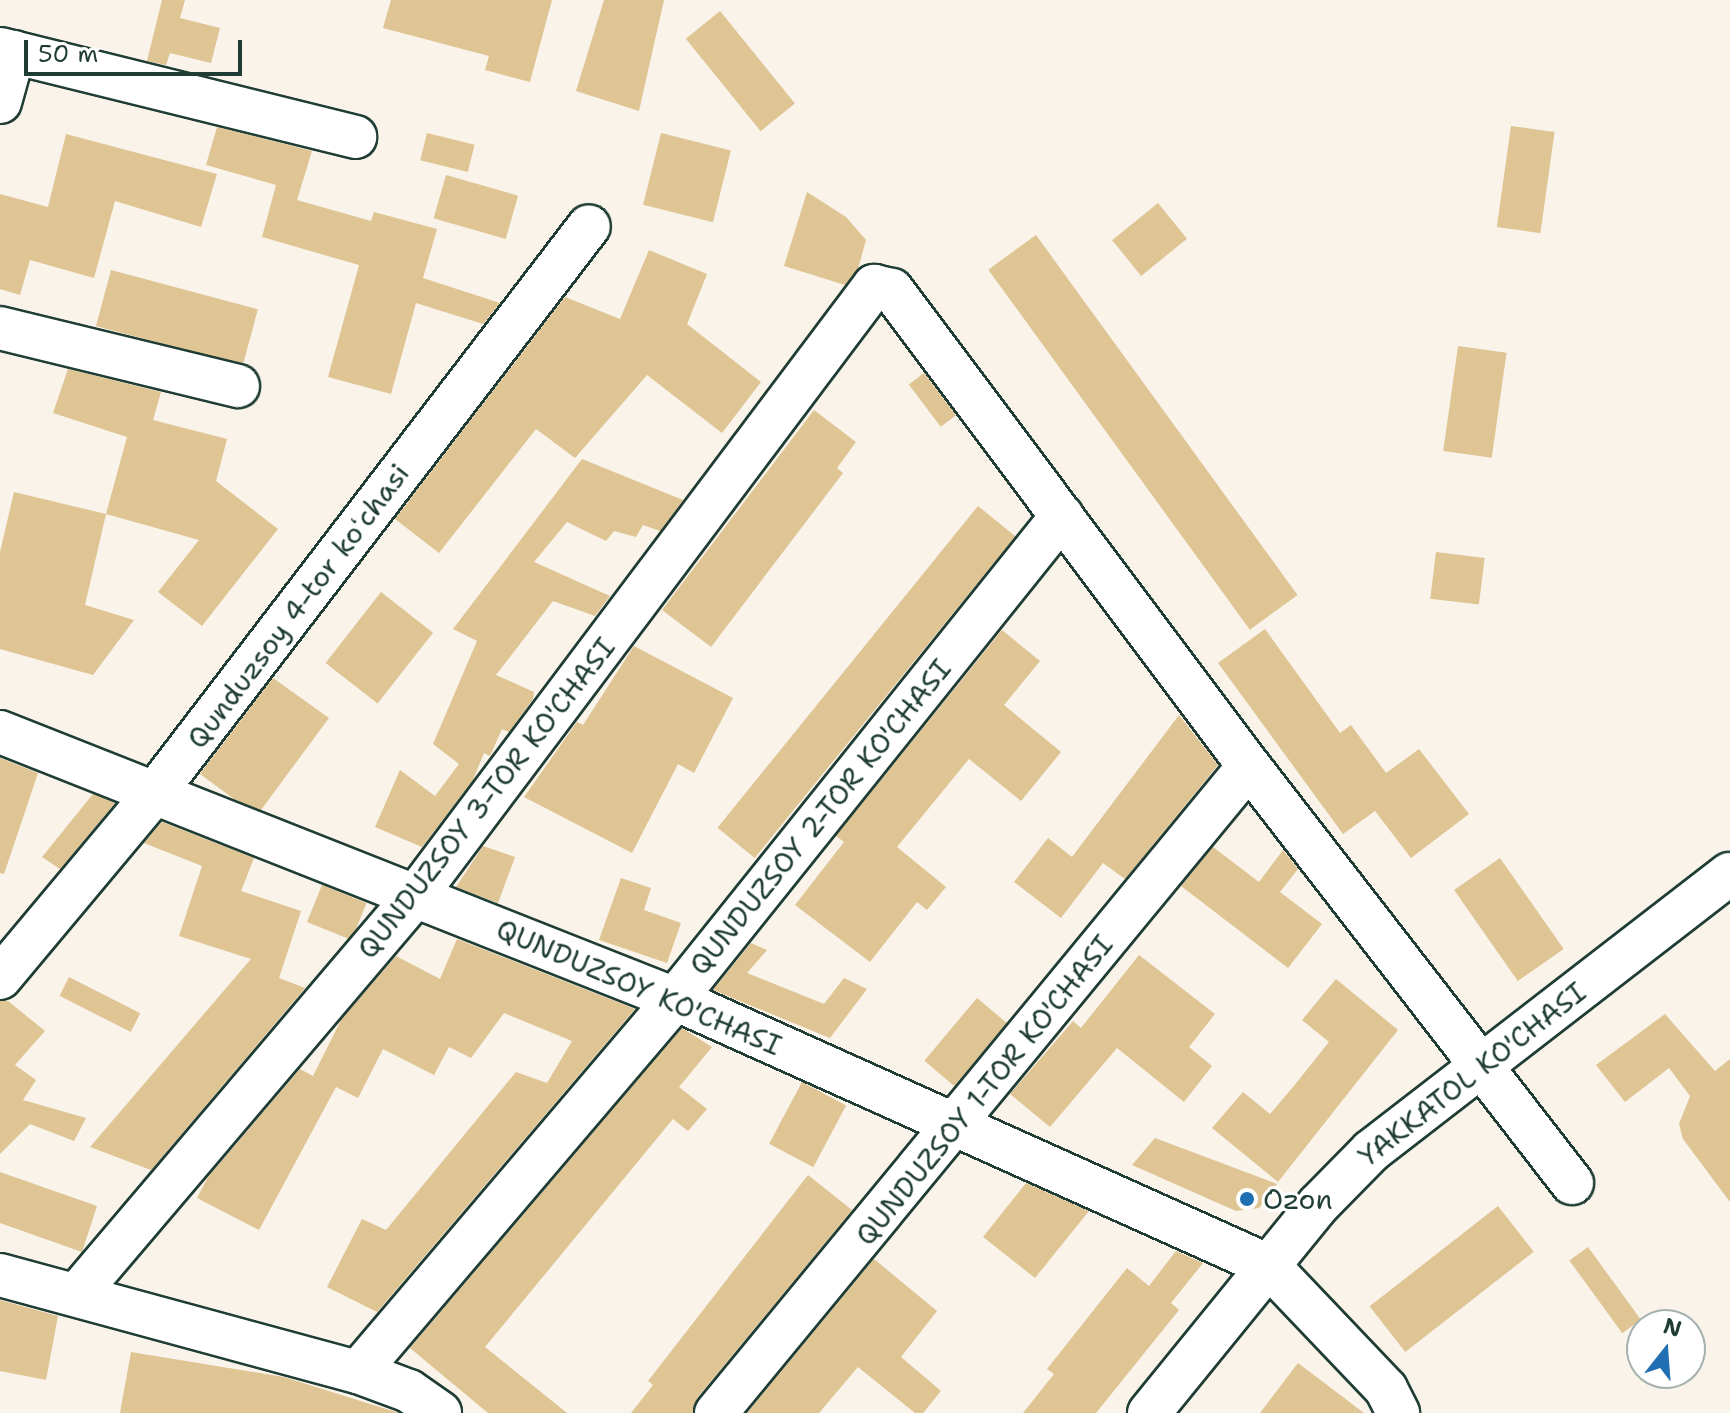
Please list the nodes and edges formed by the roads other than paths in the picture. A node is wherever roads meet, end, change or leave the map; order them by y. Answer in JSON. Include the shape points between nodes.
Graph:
{"nodes":[{"id":1,"x":7,"y":50,"type":"edge"},
{"id":2,"x":0,"y":102,"type":"edge"},
{"id":3,"x":355,"y":137,"type":"dead end"},
{"id":4,"x":589,"y":226,"type":"dead end"},
{"id":5,"x":0,"y":328,"type":"edge"},
{"id":6,"x":238,"y":386,"type":"dead end"},
{"id":7,"x":1062,"y":516,"type":"junction"},
{"id":8,"x":0,"y":732,"type":"edge"},
{"id":9,"x":1249,"y":766,"type":"junction"},
{"id":10,"x":154,"y":794,"type":"junction"},
{"id":11,"x":1730,"y":874,"type":"edge"},
{"id":12,"x":417,"y":894,"type":"junction"},
{"id":13,"x":0,"y":978,"type":"edge"},
{"id":14,"x":675,"y":999,"type":"junction"},
{"id":15,"x":1482,"y":1064,"type":"junction"},
{"id":16,"x":957,"y":1125,"type":"junction"},
{"id":17,"x":1572,"y":1183,"type":"dead end"},
{"id":18,"x":1269,"y":1266,"type":"junction"},
{"id":19,"x":0,"y":1275,"type":"edge"},
{"id":20,"x":78,"y":1293,"type":"junction"},
{"id":21,"x":358,"y":1372,"type":"junction"},
{"id":22,"x":440,"y":1413,"type":"edge"},
{"id":23,"x":716,"y":1413,"type":"edge"},
{"id":24,"x":1149,"y":1413,"type":"edge"},
{"id":25,"x":1398,"y":1413,"type":"edge"}],
"edges":[{"from":1,"to":2,"type":"street"},
{"from":1,"to":3,"type":"street"},
{"from":4,"to":10,"type":"street","name":"Qunduzsoy 4-tor koʻchasi"},
{"from":5,"to":6,"type":"street"},
{"from":7,"to":9,"type":"street"},
{"from":7,"to":12,"type":"street","name":"QUNDUZSOY 3-TOR KO'CHASI","via":[[892,290],[874,286]]},
{"from":7,"to":14,"type":"street","name":"QUNDUZSOY 2-TOR KO'CHASI"},
{"from":8,"to":10,"type":"street","name":"QUNDUZSOY KO'CHASI"},
{"from":9,"to":15,"type":"street"},
{"from":9,"to":16,"type":"street","name":"QUNDUZSOY 1-TOR KO'CHASI"},
{"from":10,"to":12,"type":"street","name":"QUNDUZSOY KO'CHASI"},
{"from":10,"to":13,"type":"street","name":"Qunduzsoy 4-tor koʻchasi"},
{"from":11,"to":15,"type":"street","name":"YAKKATOL KO'CHASI"},
{"from":12,"to":14,"type":"street","name":"QUNDUZSOY KO'CHASI"},
{"from":12,"to":20,"type":"street","name":"QUNDUZSOY 3-TOR KO'CHASI"},
{"from":14,"to":16,"type":"street","name":"QUNDUZSOY KO'CHASI"},
{"from":14,"to":21,"type":"street","name":"QUNDUZSOY 2-TOR KO'CHASI"},
{"from":15,"to":17,"type":"street"},
{"from":15,"to":18,"type":"street","name":"YAKKATOL KO'CHASI","via":[[1371,1151]]},
{"from":16,"to":18,"type":"street","name":"QUNDUZSOY KO'CHASI"},
{"from":16,"to":23,"type":"street","name":"QUNDUZSOY 1-TOR KO'CHASI"},
{"from":18,"to":24,"type":"street","name":"YAKKATOL KO'CHASI"},
{"from":18,"to":25,"type":"street","via":[[1386,1389]]},
{"from":19,"to":20,"type":"street"},
{"from":20,"to":21,"type":"street"},
{"from":21,"to":22,"type":"street","via":[[409,1391]]}]}
